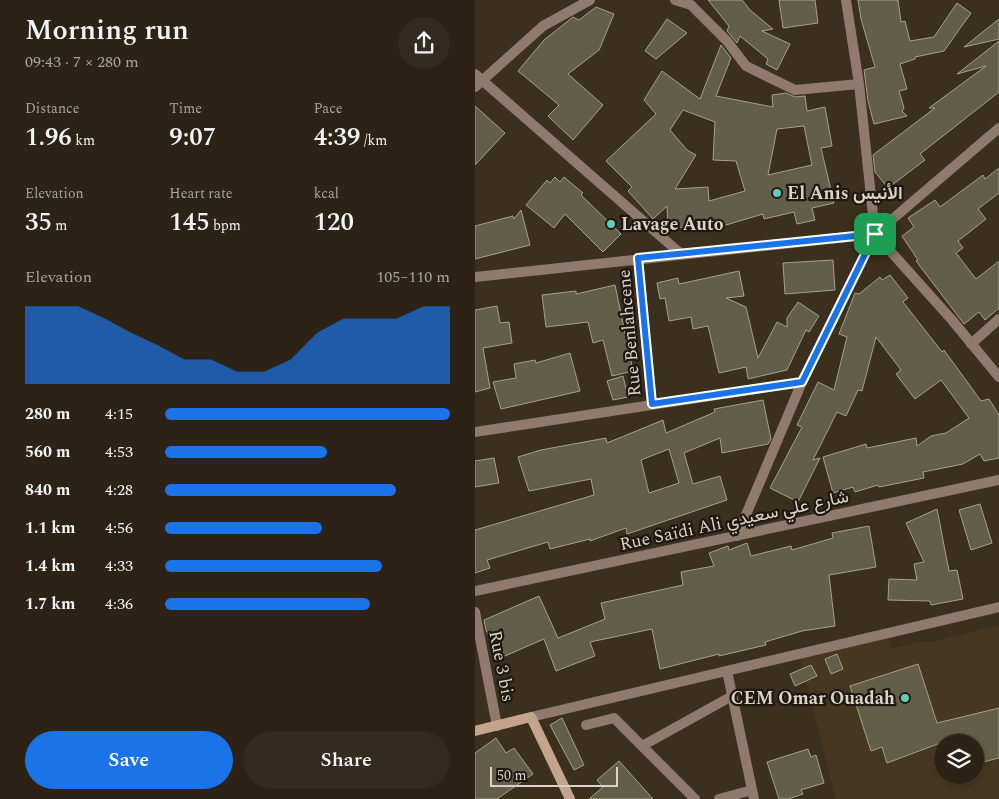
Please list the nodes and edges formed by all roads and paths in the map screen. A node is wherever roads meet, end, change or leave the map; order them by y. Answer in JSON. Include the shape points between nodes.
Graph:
{"nodes":[{"id":1,"x":590,"y":0,"type":"edge"},
{"id":2,"x":675,"y":0,"type":"edge"},
{"id":3,"x":845,"y":0,"type":"edge"},
{"id":4,"x":478,"y":81,"type":"edge"},
{"id":5,"x":859,"y":84,"type":"junction"},
{"id":6,"x":999,"y":128,"type":"edge"},
{"id":7,"x":875,"y":234,"type":"junction"},
{"id":8,"x":681,"y":254,"type":"junction"},
{"id":9,"x":638,"y":258,"type":"junction"},
{"id":10,"x":475,"y":277,"type":"edge"},
{"id":11,"x":999,"y":320,"type":"edge"},
{"id":12,"x":971,"y":344,"type":"junction"},
{"id":13,"x":999,"y":377,"type":"edge"},
{"id":14,"x":802,"y":382,"type":"junction"},
{"id":15,"x":652,"y":404,"type":"junction"},
{"id":16,"x":475,"y":432,"type":"edge"},
{"id":17,"x":999,"y":480,"type":"edge"},
{"id":18,"x":737,"y":536,"type":"junction"},
{"id":19,"x":475,"y":591,"type":"edge"},
{"id":20,"x":999,"y":607,"type":"edge"},
{"id":21,"x":475,"y":612,"type":"edge"},
{"id":22,"x":727,"y":671,"type":"junction"},
{"id":23,"x":732,"y":696,"type":"junction"},
{"id":24,"x":531,"y":717,"type":"junction"},
{"id":25,"x":586,"y":725,"type":"dead end"},
{"id":26,"x":497,"y":726,"type":"junction"},
{"id":27,"x":475,"y":731,"type":"edge"},
{"id":28,"x":642,"y":746,"type":"junction"},
{"id":29,"x":753,"y":795,"type":"edge"},
{"id":30,"x":570,"y":799,"type":"edge"},
{"id":31,"x":695,"y":799,"type":"edge"},
{"id":32,"x":719,"y":799,"type":"edge"}],
"edges":[{"from":1,"to":4,"type":"street","via":[[543,26]]},
{"from":2,"to":5,"type":"street","via":[[691,5],[727,41],[746,66],[795,90]]},
{"from":3,"to":5,"type":"street"},
{"from":4,"to":8,"type":"street"},
{"from":5,"to":7,"type":"street"},
{"from":6,"to":7,"type":"street"},
{"from":7,"to":8,"type":"street"},
{"from":7,"to":12,"type":"street"},
{"from":7,"to":14,"type":"street"},
{"from":8,"to":9,"type":"street"},
{"from":9,"to":10,"type":"street"},
{"from":9,"to":15,"type":"street","name":"Rue Benlahcene"},
{"from":11,"to":12,"type":"street"},
{"from":12,"to":13,"type":"street"},
{"from":14,"to":15,"type":"street"},
{"from":14,"to":18,"type":"street"},
{"from":15,"to":16,"type":"street"},
{"from":17,"to":18,"type":"street","name":"Rue Saïdi Ali شارع علي سعيدي"},
{"from":18,"to":19,"type":"street","name":"Rue Saïdi Ali شارع علي سعيدي"},
{"from":20,"to":22,"type":"street"},
{"from":21,"to":26,"type":"street","name":"Rue 3 bis"},
{"from":22,"to":23,"type":"street"},
{"from":22,"to":24,"type":"street"},
{"from":23,"to":28,"type":"street"},
{"from":23,"to":29,"type":"street"},
{"from":24,"to":26,"type":"street"},
{"from":24,"to":30,"type":"street"},
{"from":25,"to":28,"type":"street","via":[[614,718]]},
{"from":26,"to":27,"type":"street"},
{"from":28,"to":31,"type":"street"},
{"from":29,"to":32,"type":"street"}]}
